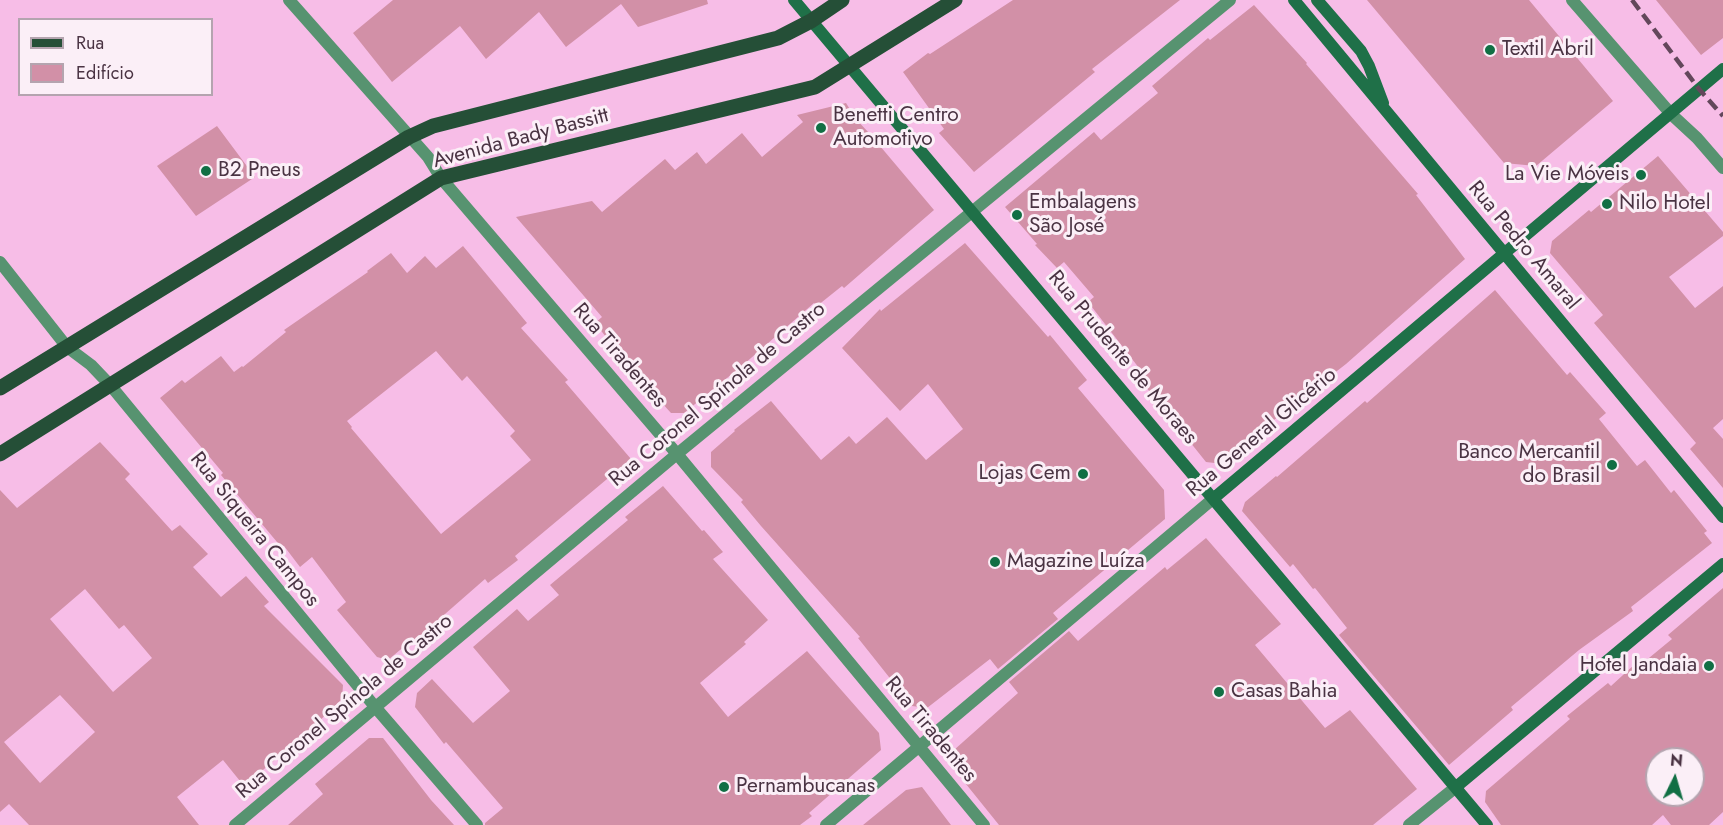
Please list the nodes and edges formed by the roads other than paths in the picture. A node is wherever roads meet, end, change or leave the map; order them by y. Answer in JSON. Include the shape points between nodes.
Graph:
{"nodes":[{"id":1,"x":289,"y":0,"type":"edge"},
{"id":2,"x":794,"y":0,"type":"edge"},
{"id":3,"x":842,"y":0,"type":"edge"},
{"id":4,"x":955,"y":0,"type":"edge"},
{"id":5,"x":1230,"y":0,"type":"edge"},
{"id":6,"x":1294,"y":0,"type":"edge"},
{"id":7,"x":1317,"y":0,"type":"edge"},
{"id":8,"x":1572,"y":0,"type":"edge"},
{"id":9,"x":811,"y":21,"type":"junction"},
{"id":10,"x":850,"y":66,"type":"junction"},
{"id":11,"x":1723,"y":69,"type":"edge"},
{"id":12,"x":1387,"y":113,"type":"junction"},
{"id":13,"x":1671,"y":114,"type":"junction"},
{"id":14,"x":409,"y":136,"type":"junction"},
{"id":15,"x":1723,"y":168,"type":"edge"},
{"id":16,"x":441,"y":178,"type":"junction"},
{"id":17,"x":972,"y":210,"type":"junction"},
{"id":18,"x":1504,"y":254,"type":"junction"},
{"id":19,"x":0,"y":262,"type":"edge"},
{"id":20,"x":67,"y":347,"type":"junction"},
{"id":21,"x":111,"y":386,"type":"junction"},
{"id":22,"x":0,"y":388,"type":"edge"},
{"id":23,"x":0,"y":454,"type":"edge"},
{"id":24,"x":677,"y":454,"type":"junction"},
{"id":25,"x":1214,"y":498,"type":"junction"},
{"id":26,"x":1723,"y":517,"type":"edge"},
{"id":27,"x":1723,"y":564,"type":"edge"},
{"id":28,"x":376,"y":708,"type":"junction"},
{"id":29,"x":919,"y":746,"type":"junction"},
{"id":30,"x":1456,"y":787,"type":"junction"},
{"id":31,"x":235,"y":825,"type":"edge"},
{"id":32,"x":477,"y":825,"type":"edge"},
{"id":33,"x":825,"y":825,"type":"edge"},
{"id":34,"x":984,"y":825,"type":"edge"},
{"id":35,"x":1409,"y":825,"type":"edge"},
{"id":36,"x":1487,"y":825,"type":"edge"}],
"edges":[{"from":1,"to":14,"type":"street","name":"Rua Tiradentes"},
{"from":2,"to":9,"type":"street","name":"Rua Prudente de Moraes"},
{"from":3,"to":9,"type":"main road","name":"Avenida Bady Bassitt"},
{"from":4,"to":10,"type":"main road","name":"Avenida Bady Bassitt"},
{"from":5,"to":17,"type":"street","name":"Rua Coronel Spínola de Castro"},
{"from":6,"to":12,"type":"street","name":"Rua Pedro Amaral"},
{"from":7,"to":12,"type":"street","via":[[1361,51]]},
{"from":8,"to":13,"type":"street"},
{"from":9,"to":10,"type":"street","name":"Rua Prudente de Moraes"},
{"from":9,"to":14,"type":"main road","name":"Avenida Bady Bassitt","via":[[778,38],[433,126]]},
{"from":10,"to":16,"type":"main road","name":"Avenida Bady Bassitt","via":[[815,87]]},
{"from":10,"to":17,"type":"street","name":"Rua Prudente de Moraes"},
{"from":11,"to":13,"type":"street","name":"Rua General Glicério"},
{"from":12,"to":18,"type":"street","name":"Rua Pedro Amaral"},
{"from":13,"to":15,"type":"street"},
{"from":13,"to":18,"type":"street","name":"Rua General Glicério"},
{"from":14,"to":16,"type":"street","name":"Rua Tiradentes"},
{"from":14,"to":20,"type":"main road","name":"Avenida Bady Bassitt"},
{"from":16,"to":21,"type":"main road","name":"Avenida Bady Bassitt"},
{"from":16,"to":24,"type":"street","name":"Rua Tiradentes"},
{"from":17,"to":24,"type":"street","name":"Rua Coronel Spínola de Castro"},
{"from":17,"to":25,"type":"street","name":"Rua Prudente de Moraes"},
{"from":18,"to":25,"type":"street","name":"Rua General Glicério"},
{"from":18,"to":26,"type":"street","name":"Rua Pedro Amaral"},
{"from":19,"to":20,"type":"street","name":"Rua Siqueira Campos"},
{"from":20,"to":21,"type":"street","name":"Rua Siqueira Campos"},
{"from":20,"to":22,"type":"main road","name":"Avenida Bady Bassitt"},
{"from":21,"to":23,"type":"main road","name":"Avenida Bady Bassitt"},
{"from":21,"to":28,"type":"street","name":"Rua Siqueira Campos"},
{"from":24,"to":28,"type":"street","name":"Rua Coronel Spínola de Castro"},
{"from":24,"to":29,"type":"street","name":"Rua Tiradentes"},
{"from":25,"to":29,"type":"street","name":"Rua General Glicério"},
{"from":25,"to":30,"type":"street","name":"Rua Prudente de Moraes"},
{"from":27,"to":30,"type":"street"},
{"from":28,"to":31,"type":"street","name":"Rua Coronel Spínola de Castro"},
{"from":28,"to":32,"type":"street","name":"Rua Siqueira Campos"},
{"from":29,"to":33,"type":"street","name":"Rua General Glicério"},
{"from":29,"to":34,"type":"street","name":"Rua Tiradentes"},
{"from":30,"to":35,"type":"street"},
{"from":30,"to":36,"type":"street","name":"Rua Prudente de Moraes"}]}
